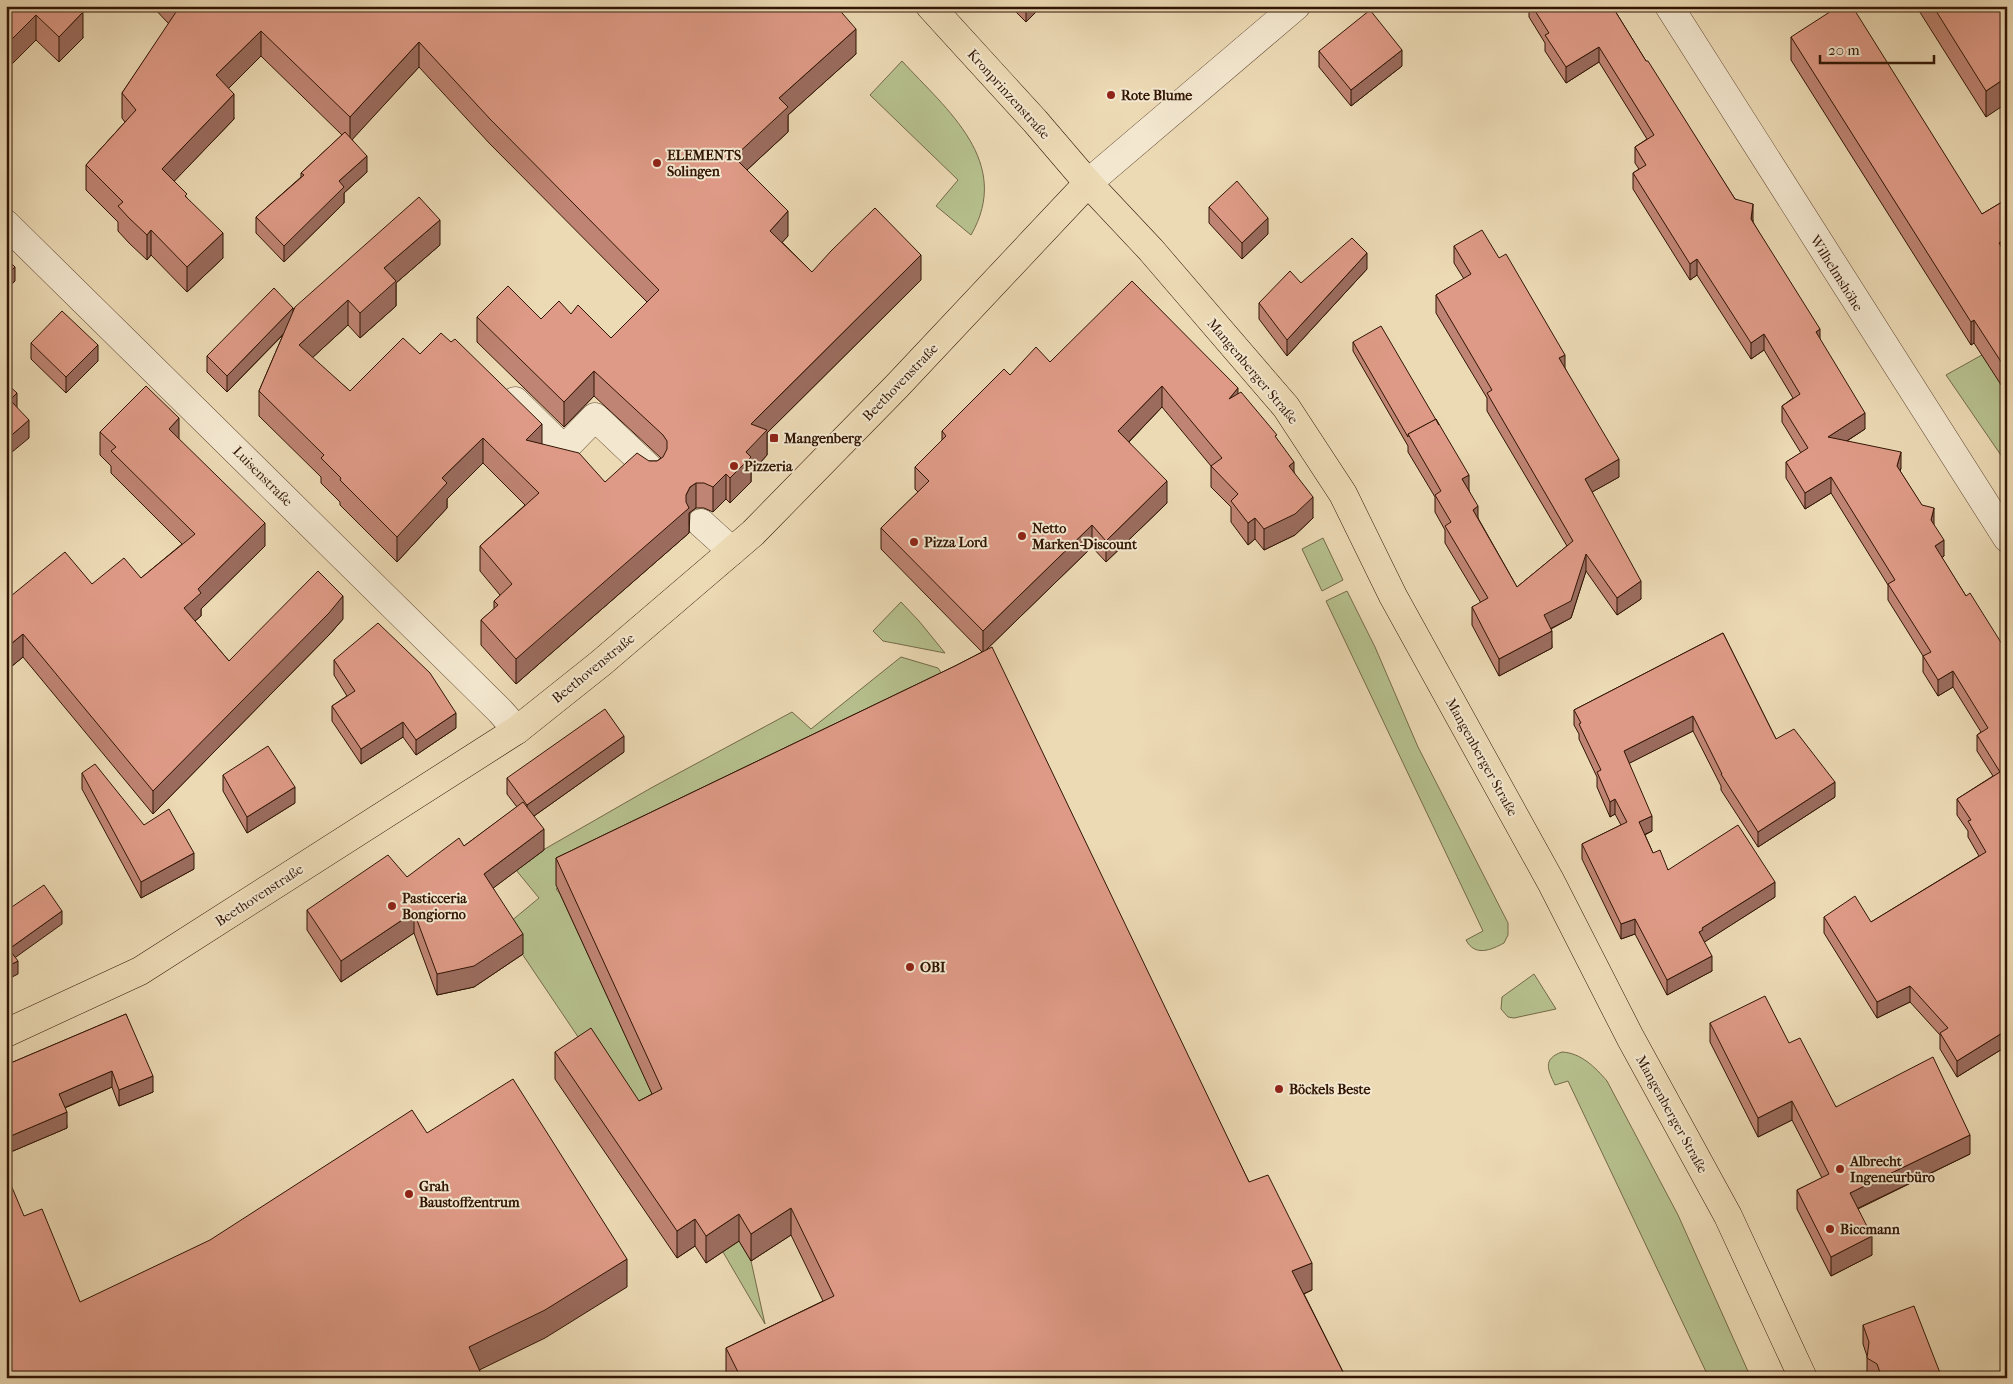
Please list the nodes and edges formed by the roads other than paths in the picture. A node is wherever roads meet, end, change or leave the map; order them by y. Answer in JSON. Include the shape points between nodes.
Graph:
{"nodes":[{"id":1,"x":930,"y":6,"type":"edge"},
{"id":2,"x":1296,"y":6,"type":"edge"},
{"id":3,"x":1669,"y":6,"type":"edge"},
{"id":4,"x":1088,"y":183,"type":"junction"},
{"id":5,"x":6,"y":224,"type":"edge"},
{"id":6,"x":501,"y":387,"type":"edge"},
{"id":7,"x":652,"y":471,"type":"edge"},
{"id":8,"x":701,"y":522,"type":"dead end"},
{"id":9,"x":2007,"y":538,"type":"edge"},
{"id":10,"x":732,"y":552,"type":"junction"},
{"id":11,"x":517,"y":730,"type":"junction"},
{"id":12,"x":6,"y":1033,"type":"edge"},
{"id":13,"x":1803,"y":1378,"type":"edge"}],
"edges":[{"from":1,"to":4,"type":"main road","name":"Kronprinzenstraße"},
{"from":2,"to":4,"type":"street"},
{"from":3,"to":9,"type":"street","name":"Wilhelmshöhe"},
{"from":4,"to":10,"type":"main road","name":"Beethovenstraße","via":[[898,386]]},
{"from":4,"to":13,"type":"main road","name":"Mangenberger Straße","via":[[1151,250],[1286,407],[1343,494],[1393,596],[1551,882],[1630,1037],[1728,1216]]},
{"from":5,"to":11,"type":"street","name":"Luisenstraße"},
{"from":6,"to":7,"type":"street","via":[[564,449],[595,417]]},
{"from":8,"to":10,"type":"street"},
{"from":10,"to":11,"type":"main road","name":"Beethovenstraße"},
{"from":11,"to":12,"type":"main road","name":"Beethovenstraße","via":[[140,971]]}]}
